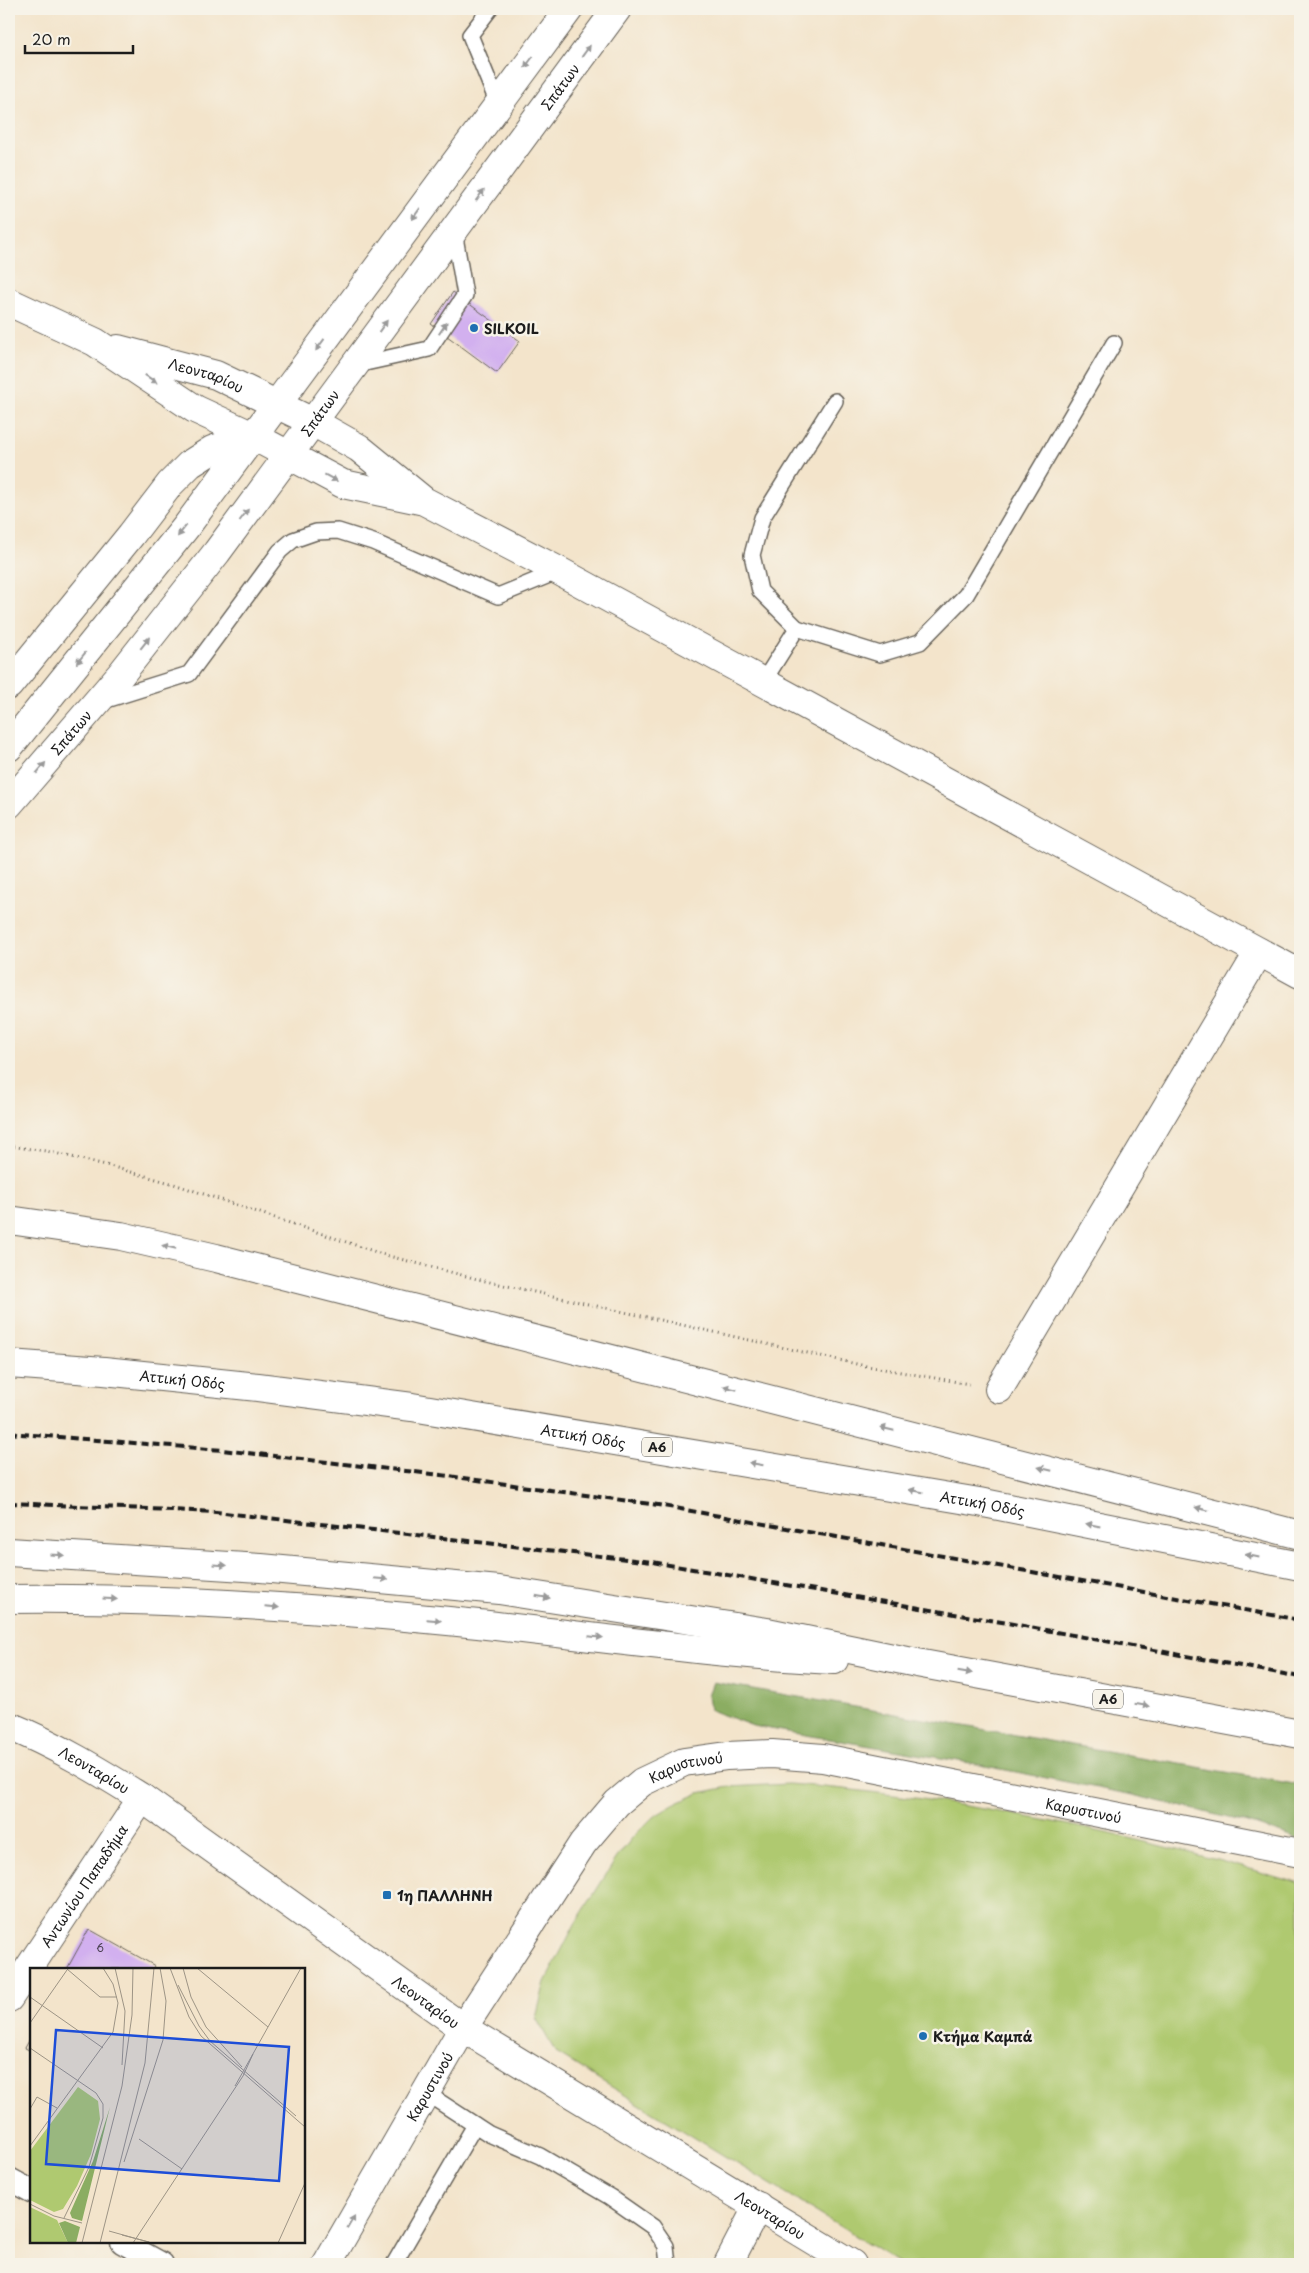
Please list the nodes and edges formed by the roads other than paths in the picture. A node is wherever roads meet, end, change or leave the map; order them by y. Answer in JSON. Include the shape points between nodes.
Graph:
{"nodes":[{"id":1,"x":490,"y":9,"type":"edge"},
{"id":2,"x":568,"y":9,"type":"edge"},
{"id":3,"x":617,"y":9,"type":"edge"},
{"id":4,"x":498,"y":104,"type":"junction"},
{"id":5,"x":454,"y":231,"type":"junction"},
{"id":6,"x":9,"y":302,"type":"edge"},
{"id":7,"x":95,"y":342,"type":"junction"},
{"id":8,"x":1114,"y":343,"type":"dead end"},
{"id":9,"x":354,"y":365,"type":"junction"},
{"id":10,"x":835,"y":401,"type":"dead end"},
{"id":11,"x":276,"y":405,"type":"junction"},
{"id":12,"x":313,"y":422,"type":"junction"},
{"id":13,"x":253,"y":436,"type":"junction"},
{"id":14,"x":288,"y":455,"type":"junction"},
{"id":15,"x":424,"y":501,"type":"junction"},
{"id":16,"x":559,"y":571,"type":"junction"},
{"id":17,"x":797,"y":628,"type":"junction"},
{"id":18,"x":763,"y":682,"type":"junction"},
{"id":19,"x":9,"y":684,"type":"edge"},
{"id":20,"x":97,"y":702,"type":"junction"},
{"id":21,"x":9,"y":747,"type":"edge"},
{"id":22,"x":9,"y":804,"type":"edge"},
{"id":23,"x":1260,"y":952,"type":"junction"},
{"id":24,"x":1300,"y":974,"type":"edge"},
{"id":25,"x":9,"y":1220,"type":"edge"},
{"id":26,"x":9,"y":1364,"type":"edge"},
{"id":27,"x":999,"y":1389,"type":"road end"},
{"id":28,"x":1300,"y":1535,"type":"edge"},
{"id":29,"x":9,"y":1552,"type":"edge"},
{"id":30,"x":1300,"y":1566,"type":"edge"},
{"id":31,"x":9,"y":1599,"type":"edge"},
{"id":32,"x":917,"y":1663,"type":"junction"},
{"id":33,"x":9,"y":1726,"type":"edge"},
{"id":34,"x":1300,"y":1734,"type":"edge"},
{"id":35,"x":142,"y":1798,"type":"junction"},
{"id":36,"x":1300,"y":1853,"type":"edge"},
{"id":37,"x":9,"y":1998,"type":"edge"},
{"id":38,"x":463,"y":2028,"type":"junction"},
{"id":39,"x":426,"y":2093,"type":"junction"},
{"id":40,"x":476,"y":2125,"type":"junction"},
{"id":41,"x":9,"y":2179,"type":"edge"},
{"id":42,"x":30,"y":2190,"type":"edge"},
{"id":43,"x":758,"y":2206,"type":"junction"},
{"id":44,"x":124,"y":2243,"type":"edge"},
{"id":45,"x":162,"y":2264,"type":"edge"},
{"id":46,"x":327,"y":2264,"type":"edge"},
{"id":47,"x":394,"y":2264,"type":"edge"},
{"id":48,"x":668,"y":2264,"type":"edge"},
{"id":49,"x":728,"y":2264,"type":"edge"},
{"id":50,"x":852,"y":2264,"type":"edge"}],
"edges":[{"from":1,"to":4,"type":"lane","via":[[470,35]]},
{"from":2,"to":4,"type":"main road","one_way":true},
{"from":5,"to":3,"type":"main road","name":"Σπάτων","one_way":true},
{"from":4,"to":11,"type":"main road","one_way":true},
{"from":9,"to":5,"type":"main road","name":"Σπάτων","one_way":true},
{"from":9,"to":5,"type":"lane","one_way":true,"via":[[429,349],[465,295]]},
{"from":6,"to":7,"type":"main road","name":"Λεονταρίου"},
{"from":7,"to":11,"type":"main road","name":"Λεονταρίου","via":[[216,375]]},
{"from":7,"to":13,"type":"main road","name":"Λεονταρίου","one_way":true,"via":[[195,409]]},
{"from":8,"to":17,"type":"lane","via":[[966,596],[920,642],[880,654]]},
{"from":9,"to":12,"type":"main road","name":"Σπάτων"},
{"from":10,"to":17,"type":"lane","via":[[762,518],[752,555],[760,591]]},
{"from":11,"to":12,"type":"main road","name":"Λεονταρίου"},
{"from":11,"to":13,"type":"main road"},
{"from":12,"to":14,"type":"main road","name":"Σπάτων"},
{"from":12,"to":15,"type":"main road","name":"Λεονταρίου","via":[[359,448]]},
{"from":13,"to":14,"type":"main road","name":"Λεονταρίου"},
{"from":13,"to":19,"type":"main road","via":[[212,450],[190,464],[170,484]]},
{"from":13,"to":21,"type":"main road","one_way":true,"via":[[186,528]]},
{"from":14,"to":15,"type":"main road","name":"Λεονταρίου","one_way":true,"via":[[344,484]]},
{"from":20,"to":14,"type":"main road","name":"Σπάτων","one_way":true,"via":[[217,552]]},
{"from":15,"to":16,"type":"main road"},
{"from":16,"to":18,"type":"main road"},
{"from":16,"to":20,"type":"lane","via":[[498,596],[373,542],[338,531],[316,532],[293,540],[280,552],[189,674]]},
{"from":17,"to":18,"type":"lane"},
{"from":18,"to":23,"type":"main road"},
{"from":22,"to":20,"type":"main road","name":"Σπάτων","one_way":true},
{"from":23,"to":24,"type":"main road"},
{"from":23,"to":27,"type":"main road"},
{"from":28,"to":25,"type":"main road","one_way":true,"via":[[216,1258],[121,1236]]},
{"from":30,"to":26,"type":"main road","name":"Αττική Οδός","number":"Α6","one_way":true,"via":[[979,1502],[431,1410],[258,1387]]},
{"from":29,"to":32,"type":"main road","number":"Α6","one_way":true,"via":[[261,1568],[499,1590],[767,1632]]},
{"from":31,"to":32,"type":"main road","one_way":true,"via":[[91,1598],[264,1606],[476,1624],[765,1656]]},
{"from":32,"to":34,"type":"main road","number":"Α6","one_way":true},
{"from":33,"to":35,"type":"main road","name":"Λεονταρίου","via":[[91,1766]]},
{"from":35,"to":37,"type":"main road","name":"Αντωνίου Παπαδήμα"},
{"from":35,"to":38,"type":"main road","name":"Λεονταρίου"},
{"from":36,"to":38,"type":"main road","name":"Καρυστινού","via":[[823,1758],[727,1756],[684,1762],[642,1782],[617,1802],[583,1843]]},
{"from":38,"to":39,"type":"main road","name":"Καρυστινού"},
{"from":38,"to":43,"type":"main road","name":"Λεονταρίου"},
{"from":39,"to":40,"type":"lane"},
{"from":46,"to":39,"type":"main road","name":"Καρυστινού","one_way":true},
{"from":40,"to":47,"type":"lane"},
{"from":40,"to":48,"type":"lane","via":[[540,2156],[610,2197],[653,2227],[666,2246]]},
{"from":41,"to":42,"type":"street"},
{"from":43,"to":49,"type":"main road"},
{"from":43,"to":50,"type":"main road","name":"Λεονταρίου"},
{"from":44,"to":45,"type":"street"}]}
